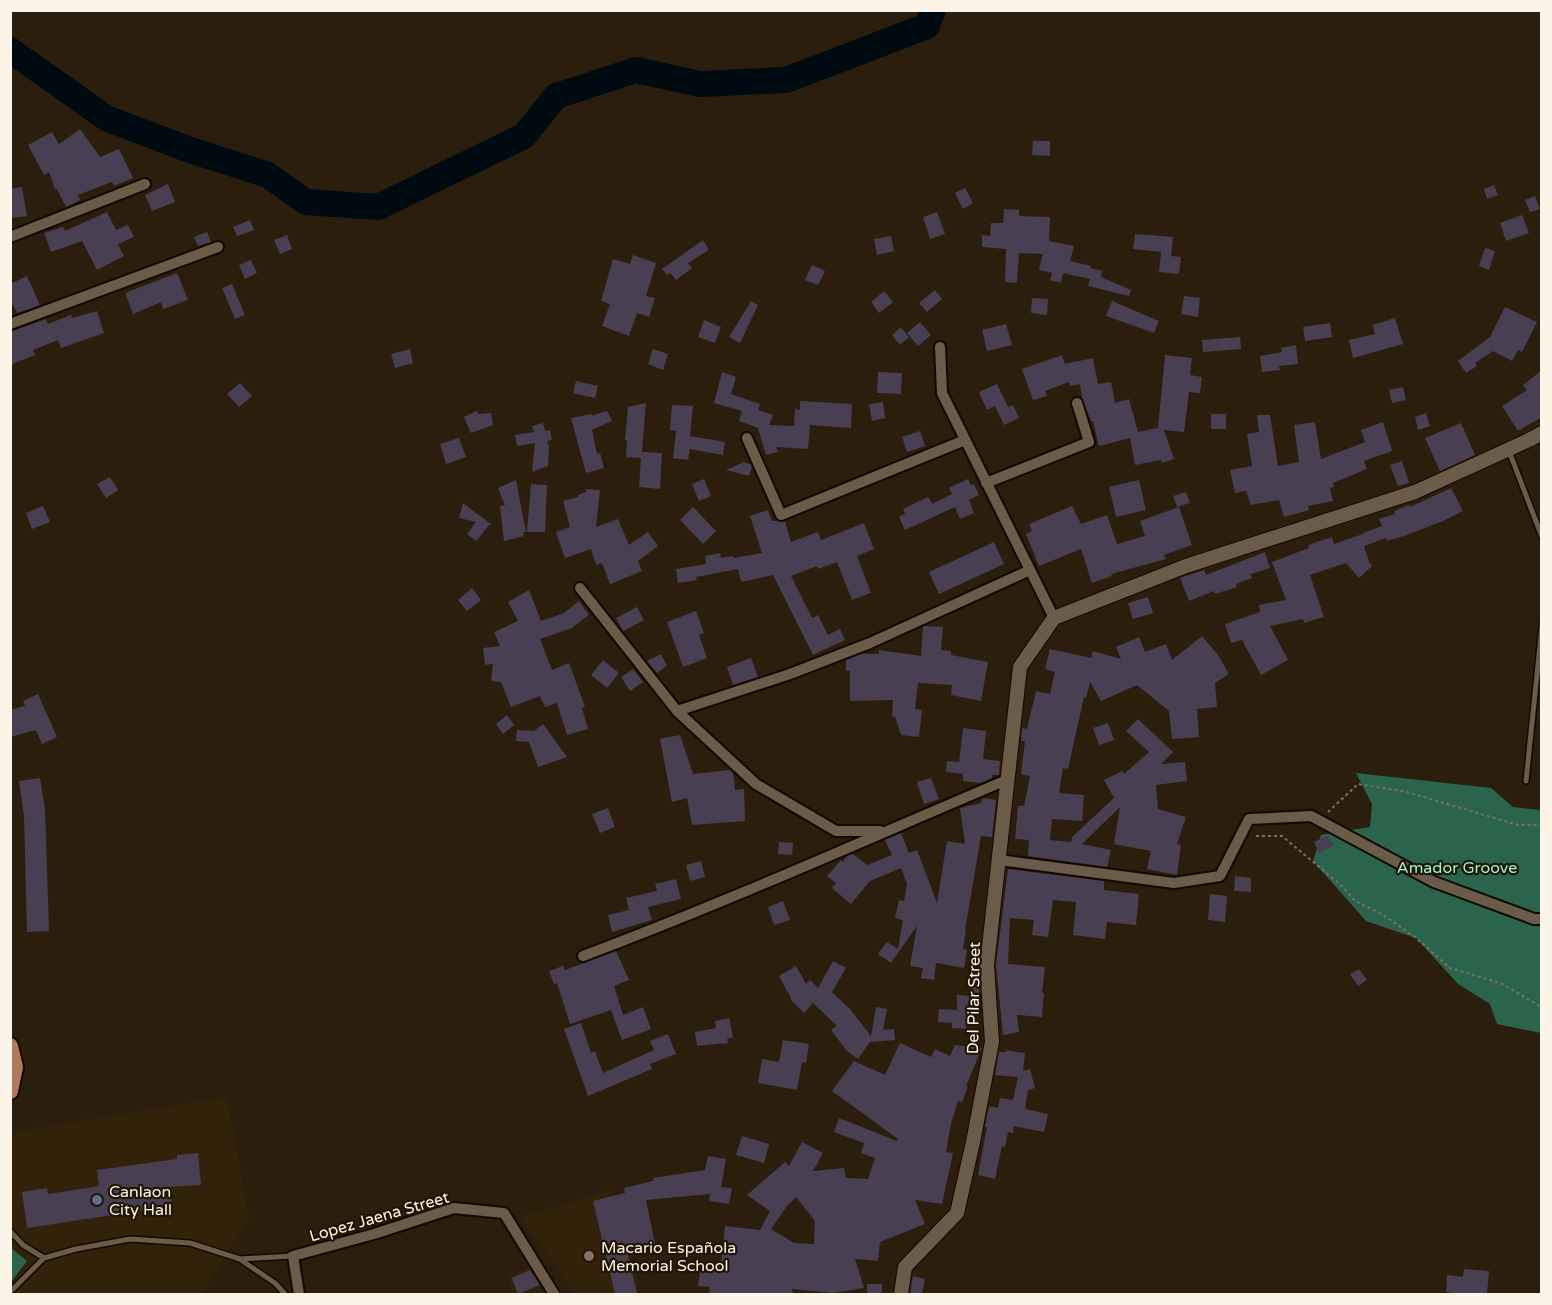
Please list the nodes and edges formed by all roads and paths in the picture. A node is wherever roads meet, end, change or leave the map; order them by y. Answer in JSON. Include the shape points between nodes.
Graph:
{"nodes":[{"id":1,"x":145,"y":184,"type":"dead end"},
{"id":2,"x":10,"y":237,"type":"edge"},
{"id":3,"x":218,"y":247,"type":"dead end"},
{"id":4,"x":10,"y":324,"type":"edge"},
{"id":5,"x":940,"y":347,"type":"dead end"},
{"id":6,"x":1077,"y":403,"type":"dead end"},
{"id":7,"x":1542,"y":433,"type":"edge"},
{"id":8,"x":747,"y":438,"type":"dead end"},
{"id":9,"x":965,"y":440,"type":"junction"},
{"id":10,"x":1508,"y":450,"type":"junction"},
{"id":11,"x":986,"y":483,"type":"junction"},
{"id":12,"x":1542,"y":537,"type":"edge"},
{"id":13,"x":1030,"y":570,"type":"junction"},
{"id":14,"x":580,"y":588,"type":"dead end"},
{"id":15,"x":1054,"y":618,"type":"junction"},
{"id":16,"x":1542,"y":626,"type":"edge"},
{"id":17,"x":677,"y":711,"type":"junction"},
{"id":18,"x":1009,"y":779,"type":"junction"},
{"id":19,"x":1526,"y":781,"type":"dead end"},
{"id":20,"x":1321,"y":821,"type":"junction"},
{"id":21,"x":1542,"y":825,"type":"edge"},
{"id":22,"x":887,"y":831,"type":"junction"},
{"id":23,"x":1241,"y":835,"type":"junction"},
{"id":24,"x":999,"y":860,"type":"junction"},
{"id":25,"x":1542,"y":919,"type":"edge"},
{"id":26,"x":583,"y":956,"type":"dead end"},
{"id":27,"x":1542,"y":1008,"type":"edge"},
{"id":28,"x":10,"y":1046,"type":"edge"},
{"id":29,"x":10,"y":1091,"type":"edge"},
{"id":30,"x":10,"y":1231,"type":"edge"},
{"id":31,"x":293,"y":1256,"type":"junction"},
{"id":32,"x":44,"y":1258,"type":"junction"},
{"id":33,"x":240,"y":1259,"type":"junction"},
{"id":34,"x":10,"y":1292,"type":"edge"},
{"id":35,"x":285,"y":1294,"type":"edge"},
{"id":36,"x":299,"y":1294,"type":"edge"},
{"id":37,"x":554,"y":1294,"type":"edge"},
{"id":38,"x":901,"y":1294,"type":"edge"}],
"edges":[{"from":1,"to":2,"type":"street"},
{"from":3,"to":4,"type":"street"},
{"from":5,"to":9,"type":"street","via":[[942,393]]},
{"from":6,"to":11,"type":"street","via":[[1089,442]]},
{"from":7,"to":10,"type":"street"},
{"from":8,"to":9,"type":"street","via":[[780,515]]},
{"from":9,"to":11,"type":"street"},
{"from":10,"to":12,"type":"lane"},
{"from":10,"to":15,"type":"street","via":[[1415,492],[1186,566]]},
{"from":11,"to":13,"type":"street"},
{"from":13,"to":15,"type":"street"},
{"from":13,"to":17,"type":"street","via":[[870,644]]},
{"from":14,"to":17,"type":"street"},
{"from":15,"to":18,"type":"street","name":"Del Pilar Street","via":[[1020,667]]},
{"from":16,"to":19,"type":"lane"},
{"from":17,"to":22,"type":"street","via":[[756,784],[836,831]]},
{"from":18,"to":22,"type":"street"},
{"from":18,"to":24,"type":"street","name":"Del Pilar Street"},
{"from":20,"to":21,"type":"path","via":[[1358,784],[1407,792],[1518,825]]},
{"from":20,"to":23,"type":"street","via":[[1311,816],[1249,819]]},
{"from":20,"to":25,"type":"street","via":[[1434,882]]},
{"from":22,"to":26,"type":"street"},
{"from":23,"to":24,"type":"street","via":[[1220,876],[1174,883]]},
{"from":23,"to":27,"type":"path","via":[[1282,836],[1355,901],[1382,914],[1450,968],[1500,983]]},
{"from":24,"to":38,"type":"street","name":"Del Pilar Street","via":[[987,965],[992,1042],[967,1172],[957,1213],[905,1267]]},
{"from":28,"to":29,"type":"main road","via":[[15,1067]]},
{"from":30,"to":32,"type":"lane"},
{"from":31,"to":33,"type":"lane","name":"Lopez Jaena Street"},
{"from":31,"to":36,"type":"street"},
{"from":31,"to":37,"type":"street","name":"Lopez Jaena Street","via":[[454,1208],[504,1213]]},
{"from":32,"to":33,"type":"lane","name":"Lopez Jaena Street","via":[[130,1239],[190,1243]]},
{"from":32,"to":34,"type":"lane","name":"Lopez Jaena Street"},
{"from":33,"to":35,"type":"lane","name":"Lopez Jaena Street"}]}
